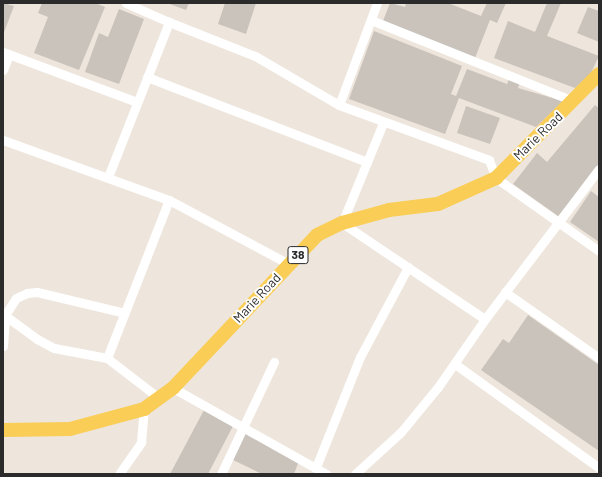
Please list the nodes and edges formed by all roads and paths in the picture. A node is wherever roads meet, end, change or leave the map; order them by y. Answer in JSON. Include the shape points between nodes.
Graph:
{"nodes":[{"id":1,"x":126,"y":3,"type":"edge"},
{"id":2,"x":377,"y":3,"type":"edge"},
{"id":3,"x":371,"y":20,"type":"junction"},
{"id":4,"x":170,"y":22,"type":"junction"},
{"id":5,"x":6,"y":53,"type":"edge"},
{"id":6,"x":3,"y":70,"type":"edge"},
{"id":7,"x":599,"y":74,"type":"edge"},
{"id":8,"x":147,"y":77,"type":"junction"},
{"id":9,"x":574,"y":101,"type":"junction"},
{"id":10,"x":137,"y":102,"type":"junction"},
{"id":11,"x":339,"y":106,"type":"junction"},
{"id":12,"x":383,"y":123,"type":"junction"},
{"id":13,"x":3,"y":140,"type":"edge"},
{"id":14,"x":367,"y":162,"type":"junction"},
{"id":15,"x":599,"y":169,"type":"edge"},
{"id":16,"x":108,"y":177,"type":"junction"},
{"id":17,"x":496,"y":178,"type":"junction"},
{"id":18,"x":169,"y":200,"type":"junction"},
{"id":19,"x":560,"y":222,"type":"junction"},
{"id":20,"x":342,"y":223,"type":"junction"},
{"id":21,"x":599,"y":250,"type":"edge"},
{"id":22,"x":289,"y":264,"type":"junction"},
{"id":23,"x":408,"y":267,"type":"junction"},
{"id":24,"x":505,"y":292,"type":"junction"},
{"id":25,"x":124,"y":313,"type":"junction"},
{"id":26,"x":4,"y":315,"type":"edge"},
{"id":27,"x":485,"y":319,"type":"junction"},
{"id":28,"x":3,"y":346,"type":"edge"},
{"id":29,"x":107,"y":358,"type":"junction"},
{"id":30,"x":599,"y":358,"type":"edge"},
{"id":31,"x":274,"y":362,"type":"dead end"},
{"id":32,"x":455,"y":364,"type":"junction"},
{"id":33,"x":173,"y":388,"type":"junction"},
{"id":34,"x":159,"y":398,"type":"junction"},
{"id":35,"x":144,"y":409,"type":"junction"},
{"id":36,"x":245,"y":428,"type":"junction"},
{"id":37,"x":3,"y":430,"type":"edge"},
{"id":38,"x":316,"y":467,"type":"junction"},
{"id":39,"x":599,"y":468,"type":"edge"},
{"id":40,"x":119,"y":474,"type":"edge"},
{"id":41,"x":221,"y":474,"type":"edge"},
{"id":42,"x":326,"y":474,"type":"edge"},
{"id":43,"x":355,"y":474,"type":"edge"}],
"edges":[{"from":1,"to":4,"type":"street"},
{"from":2,"to":3,"type":"street"},
{"from":3,"to":9,"type":"street"},
{"from":3,"to":11,"type":"street"},
{"from":4,"to":8,"type":"street"},
{"from":4,"to":11,"type":"street","via":[[255,56]]},
{"from":5,"to":6,"type":"street"},
{"from":5,"to":10,"type":"street"},
{"from":7,"to":9,"type":"main road","name":"Marie Road","number":"38"},
{"from":8,"to":10,"type":"street"},
{"from":8,"to":14,"type":"street"},
{"from":9,"to":17,"type":"main road","name":"Marie Road","number":"38"},
{"from":10,"to":16,"type":"street"},
{"from":11,"to":12,"type":"street"},
{"from":12,"to":14,"type":"street"},
{"from":12,"to":17,"type":"street","via":[[489,160]]},
{"from":13,"to":16,"type":"street"},
{"from":14,"to":20,"type":"street"},
{"from":15,"to":19,"type":"street"},
{"from":16,"to":18,"type":"street"},
{"from":17,"to":19,"type":"street"},
{"from":17,"to":20,"type":"main road","name":"Marie Road","number":"38","via":[[438,204],[389,210]]},
{"from":18,"to":22,"type":"street"},
{"from":18,"to":25,"type":"street"},
{"from":19,"to":21,"type":"street"},
{"from":19,"to":24,"type":"street"},
{"from":20,"to":22,"type":"main road","name":"Marie Road","number":"38","via":[[316,235]]},
{"from":20,"to":23,"type":"street"},
{"from":22,"to":33,"type":"main road","name":"Marie Road","number":"38"},
{"from":23,"to":27,"type":"street"},
{"from":23,"to":38,"type":"street","via":[[360,357]]},
{"from":24,"to":27,"type":"street"},
{"from":24,"to":30,"type":"street"},
{"from":25,"to":26,"type":"street","via":[[37,292],[16,298]]},
{"from":25,"to":29,"type":"street"},
{"from":26,"to":28,"type":"street"},
{"from":26,"to":29,"type":"street","via":[[54,348]]},
{"from":27,"to":32,"type":"street"},
{"from":29,"to":34,"type":"street"},
{"from":31,"to":36,"type":"street"},
{"from":32,"to":39,"type":"street"},
{"from":32,"to":43,"type":"street","via":[[401,432]]},
{"from":33,"to":34,"type":"main road","name":"Marie Road","number":"38"},
{"from":33,"to":36,"type":"street"},
{"from":34,"to":35,"type":"main road","name":"Marie Road","number":"38"},
{"from":35,"to":37,"type":"main road","name":"Marie Road","number":"38","via":[[70,429]]},
{"from":35,"to":40,"type":"street","via":[[141,442]]},
{"from":36,"to":38,"type":"street"},
{"from":36,"to":41,"type":"street"},
{"from":38,"to":42,"type":"street"}]}
